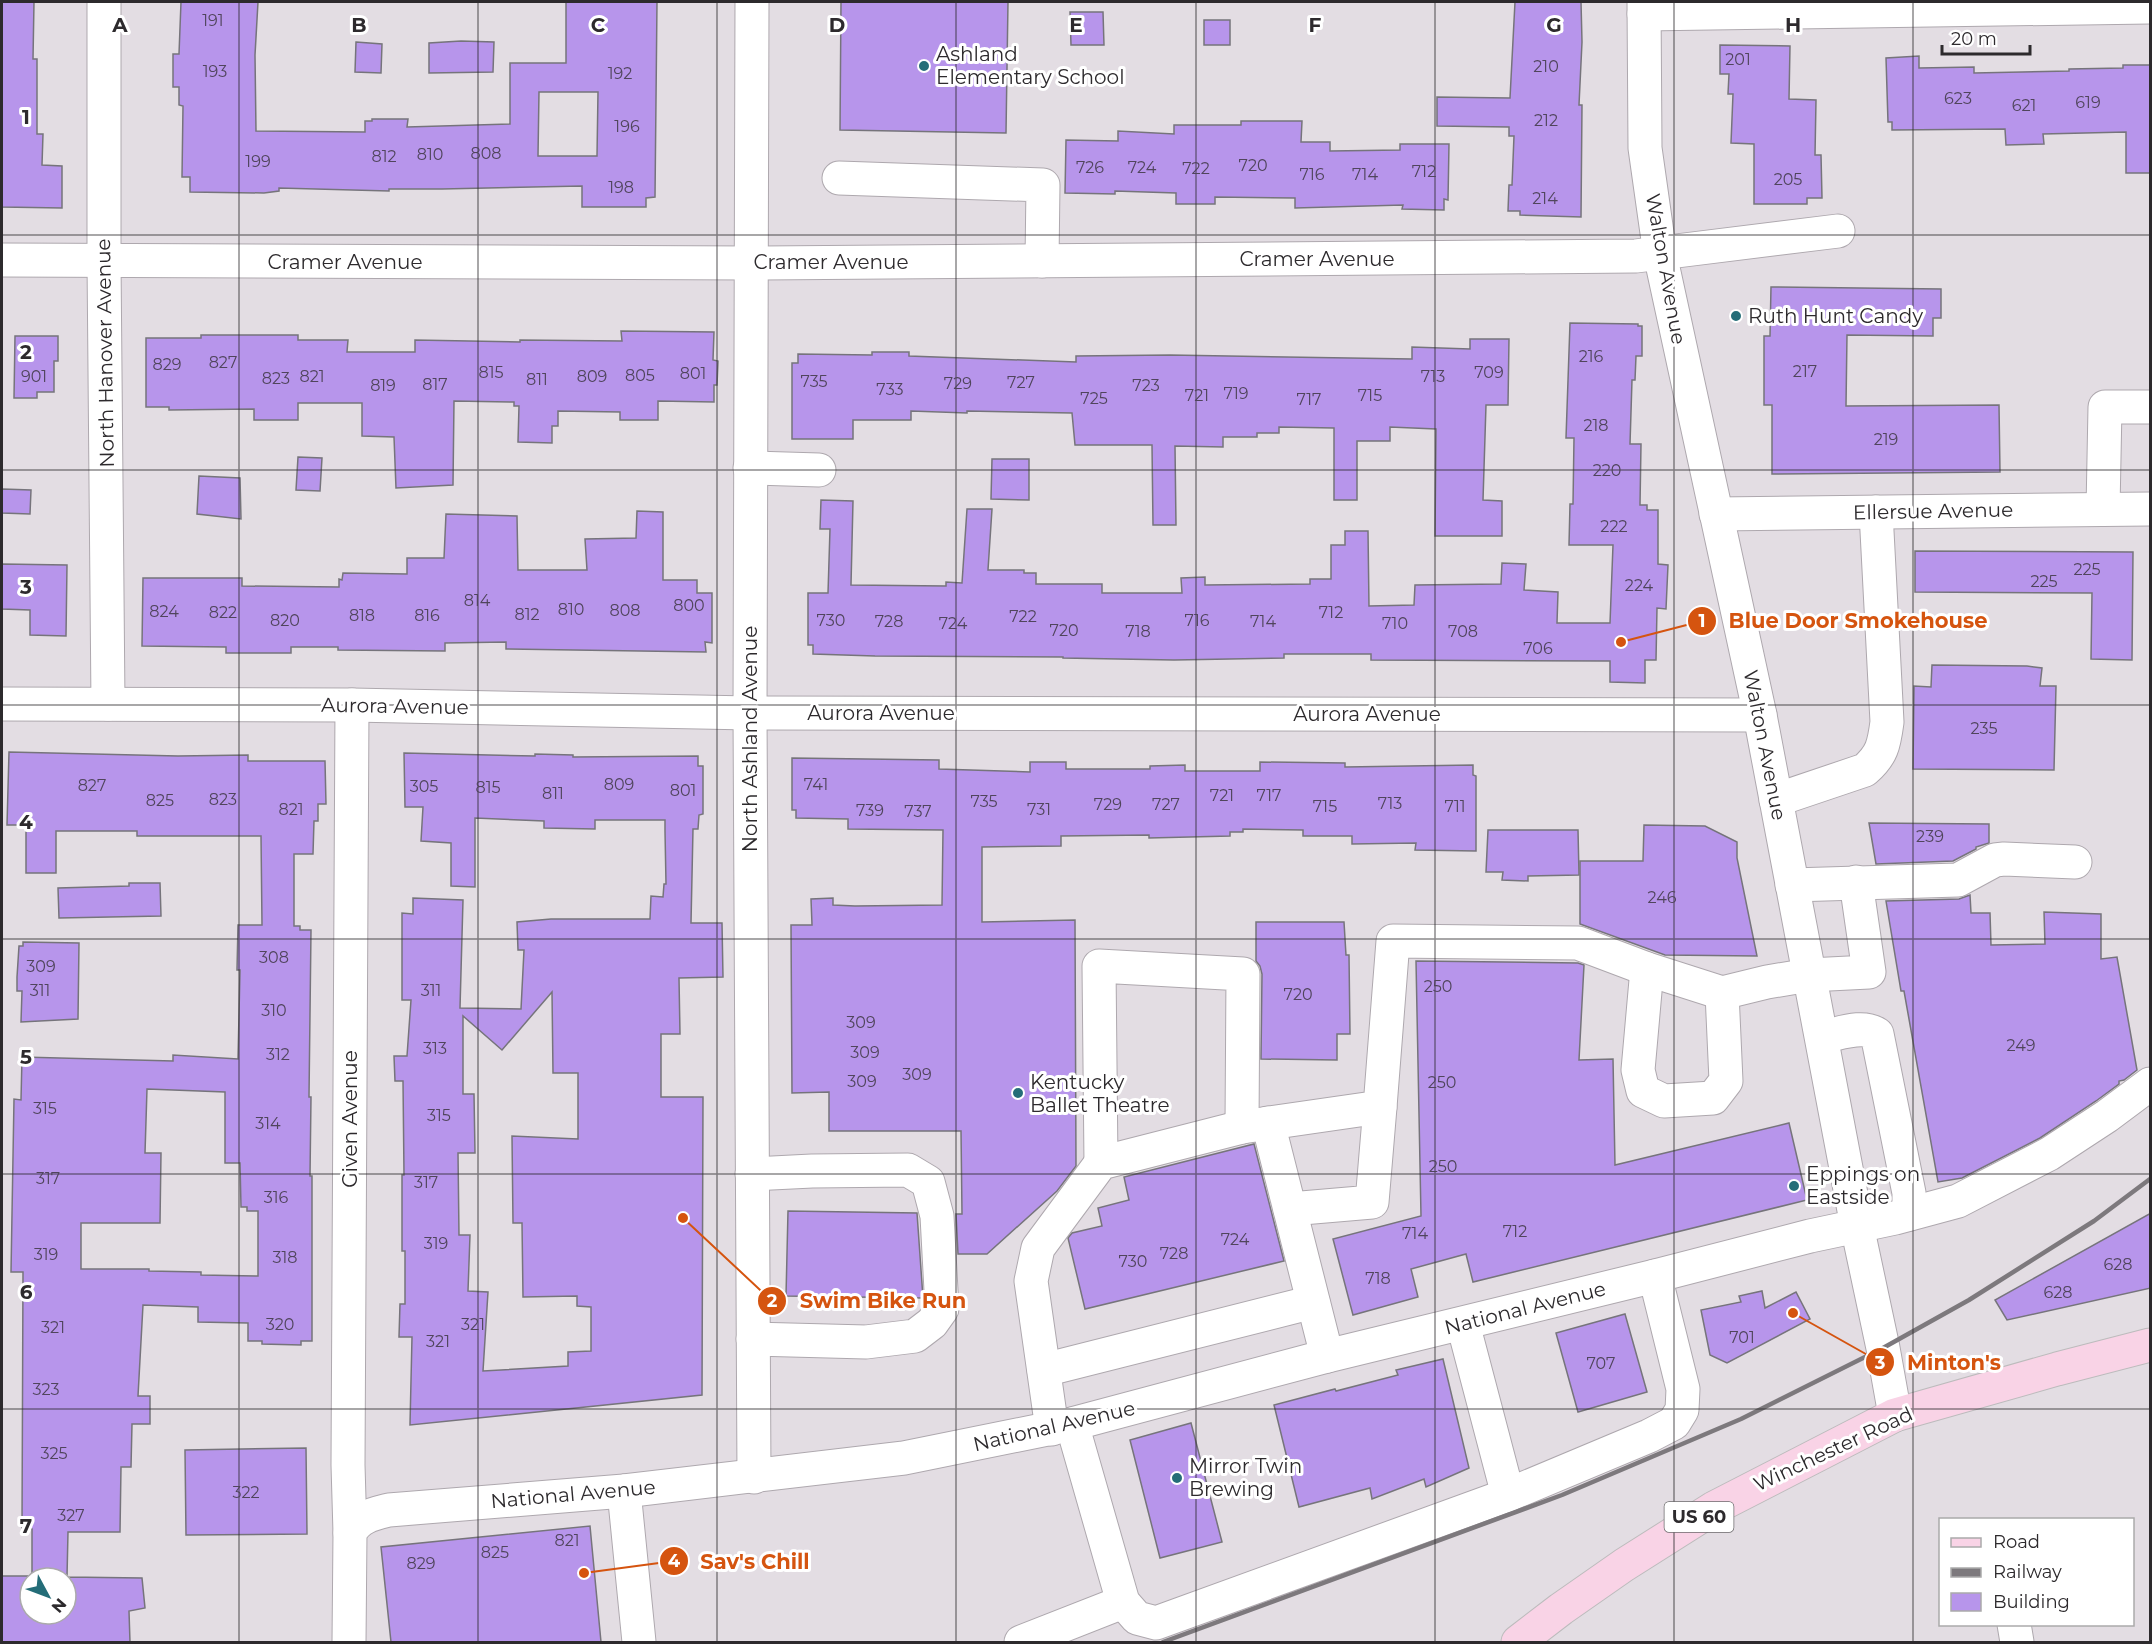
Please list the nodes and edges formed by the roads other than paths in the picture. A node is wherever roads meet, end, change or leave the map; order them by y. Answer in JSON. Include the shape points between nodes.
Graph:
{"nodes":[{"id":1,"x":104,"y":2,"type":"edge"},
{"id":2,"x":752,"y":2,"type":"edge"},
{"id":3,"x":2151,"y":7,"type":"edge"},
{"id":4,"x":1644,"y":8,"type":"edge"},
{"id":5,"x":839,"y":178,"type":"dead end"},
{"id":6,"x":1838,"y":231,"type":"dead end"},
{"id":7,"x":1660,"y":254,"type":"junction"},
{"id":8,"x":2,"y":260,"type":"edge"},
{"id":9,"x":104,"y":261,"type":"junction"},
{"id":10,"x":1042,"y":261,"type":"junction"},
{"id":11,"x":751,"y":263,"type":"junction"},
{"id":12,"x":2151,"y":407,"type":"edge"},
{"id":13,"x":750,"y":468,"type":"junction"},
{"id":14,"x":819,"y":470,"type":"dead end"},
{"id":15,"x":2103,"y":509,"type":"junction"},
{"id":16,"x":2151,"y":509,"type":"edge"},
{"id":17,"x":1876,"y":512,"type":"junction"},
{"id":18,"x":1716,"y":514,"type":"junction"},
{"id":19,"x":2,"y":704,"type":"edge"},
{"id":20,"x":108,"y":704,"type":"junction"},
{"id":21,"x":352,"y":705,"type":"junction"},
{"id":22,"x":750,"y":713,"type":"junction"},
{"id":23,"x":1760,"y":715,"type":"junction"},
{"id":24,"x":1776,"y":800,"type":"junction"},
{"id":25,"x":2075,"y":862,"type":"dead end"},
{"id":26,"x":1856,"y":882,"type":"junction"},
{"id":27,"x":1792,"y":885,"type":"junction"},
{"id":28,"x":1647,"y":969,"type":"junction"},
{"id":29,"x":1809,"y":975,"type":"junction"},
{"id":30,"x":1722,"y":993,"type":"junction"},
{"id":31,"x":1822,"y":1037,"type":"junction"},
{"id":32,"x":2151,"y":1084,"type":"edge"},
{"id":33,"x":1381,"y":1094,"type":"junction"},
{"id":34,"x":1255,"y":1125,"type":"junction"},
{"id":35,"x":1101,"y":1162,"type":"junction"},
{"id":36,"x":752,"y":1174,"type":"junction"},
{"id":37,"x":1290,"y":1209,"type":"junction"},
{"id":38,"x":1909,"y":1214,"type":"junction"},
{"id":39,"x":1857,"y":1226,"type":"junction"},
{"id":40,"x":1655,"y":1276,"type":"junction"},
{"id":41,"x":1313,"y":1302,"type":"junction"},
{"id":42,"x":1463,"y":1324,"type":"junction"},
{"id":43,"x":753,"y":1339,"type":"junction"},
{"id":44,"x":2151,"y":1345,"type":"edge"},
{"id":45,"x":1327,"y":1356,"type":"junction"},
{"id":46,"x":1044,"y":1370,"type":"junction"},
{"id":47,"x":1895,"y":1415,"type":"junction"},
{"id":48,"x":1062,"y":1426,"type":"junction"},
{"id":49,"x":754,"y":1477,"type":"junction"},
{"id":50,"x":624,"y":1491,"type":"junction"},
{"id":51,"x":1508,"y":1495,"type":"junction"},
{"id":52,"x":350,"y":1533,"type":"junction"},
{"id":53,"x":1123,"y":1602,"type":"junction"},
{"id":54,"x":2014,"y":1626,"type":"edge"},
{"id":55,"x":349,"y":1642,"type":"edge"},
{"id":56,"x":639,"y":1642,"type":"edge"},
{"id":57,"x":1021,"y":1642,"type":"edge"},
{"id":58,"x":1518,"y":1642,"type":"edge"},
{"id":59,"x":2017,"y":1642,"type":"edge"}],
"edges":[{"from":1,"to":9,"type":"street","name":"North Hanover Avenue"},
{"from":2,"to":11,"type":"street","name":"North Ashland Avenue"},
{"from":3,"to":4,"type":"street"},
{"from":4,"to":7,"type":"street","name":"Walton Avenue","via":[[1645,148]]},
{"from":5,"to":10,"type":"street","via":[[1043,184]]},
{"from":6,"to":7,"type":"street","name":"Cramer Avenue"},
{"from":7,"to":10,"type":"street","name":"Cramer Avenue"},
{"from":7,"to":18,"type":"street","name":"Walton Avenue"},
{"from":8,"to":9,"type":"street","name":"Cramer Avenue"},
{"from":9,"to":11,"type":"street","name":"Cramer Avenue"},
{"from":9,"to":20,"type":"street","name":"North Hanover Avenue"},
{"from":10,"to":11,"type":"street","name":"Cramer Avenue"},
{"from":11,"to":13,"type":"street","name":"North Ashland Avenue"},
{"from":12,"to":15,"type":"street","via":[[2105,407]]},
{"from":13,"to":14,"type":"street"},
{"from":13,"to":22,"type":"street","name":"North Ashland Avenue"},
{"from":15,"to":16,"type":"street","name":"Ellersue Avenue"},
{"from":15,"to":17,"type":"street","name":"Ellersue Avenue"},
{"from":17,"to":18,"type":"street","name":"Ellersue Avenue"},
{"from":17,"to":24,"type":"street","via":[[1887,722],[1883,747],[1865,770]]},
{"from":18,"to":23,"type":"street","name":"Walton Avenue"},
{"from":19,"to":20,"type":"street","name":"Aurora Avenue"},
{"from":20,"to":21,"type":"street","name":"Aurora Avenue"},
{"from":21,"to":22,"type":"street","name":"Aurora Avenue"},
{"from":21,"to":52,"type":"street","name":"Given Avenue"},
{"from":22,"to":23,"type":"street","name":"Aurora Avenue"},
{"from":22,"to":36,"type":"street","name":"North Ashland Avenue"},
{"from":23,"to":24,"type":"street","name":"Walton Avenue"},
{"from":24,"to":27,"type":"street","name":"Walton Avenue"},
{"from":25,"to":26,"type":"street","via":[[2004,859],[1958,880]]},
{"from":26,"to":27,"type":"street"},
{"from":26,"to":29,"type":"street","via":[[1869,972]]},
{"from":27,"to":29,"type":"street","name":"Walton Avenue"},
{"from":28,"to":30,"type":"street"},
{"from":28,"to":30,"type":"street","via":[[1638,1070],[1644,1091],[1664,1101],[1713,1098],[1726,1081]]},
{"from":28,"to":33,"type":"street","via":[[1578,943],[1393,941]]},
{"from":29,"to":30,"type":"street"},
{"from":29,"to":31,"type":"street","name":"Walton Avenue"},
{"from":31,"to":38,"type":"street","via":[[1857,1030],[1877,1034],[1908,1186]]},
{"from":31,"to":39,"type":"street","name":"Walton Avenue"},
{"from":32,"to":38,"type":"street","name":"National Avenue","via":[[2049,1154],[1994,1184],[1958,1201]]},
{"from":33,"to":34,"type":"street"},
{"from":33,"to":37,"type":"street","via":[[1372,1202]]},
{"from":34,"to":35,"type":"street"},
{"from":34,"to":35,"type":"street","via":[[1243,974],[1100,966]]},
{"from":34,"to":37,"type":"street"},
{"from":35,"to":46,"type":"street","via":[[1038,1248],[1031,1281]]},
{"from":36,"to":43,"type":"street","name":"North Ashland Avenue"},
{"from":36,"to":43,"type":"street","via":[[908,1170],[928,1182],[937,1216],[942,1310],[915,1336],[866,1342]]},
{"from":37,"to":41,"type":"street"},
{"from":38,"to":39,"type":"street","name":"National Avenue"},
{"from":39,"to":40,"type":"street","name":"National Avenue"},
{"from":39,"to":47,"type":"street","name":"Walton Avenue"},
{"from":40,"to":42,"type":"street","name":"National Avenue"},
{"from":40,"to":51,"type":"street","via":[[1683,1389],[1682,1410],[1674,1422]]},
{"from":41,"to":45,"type":"street"},
{"from":41,"to":46,"type":"street"},
{"from":42,"to":45,"type":"street","name":"National Avenue"},
{"from":42,"to":51,"type":"street"},
{"from":43,"to":49,"type":"street","name":"North Ashland Avenue"},
{"from":44,"to":47,"type":"main road","name":"Winchester Road","number":"US 60"},
{"from":45,"to":48,"type":"street","name":"National Avenue"},
{"from":46,"to":48,"type":"street"},
{"from":47,"to":58,"type":"main road","name":"Winchester Road","number":"US 60","via":[[1714,1508],[1624,1565]]},
{"from":48,"to":49,"type":"street","name":"National Avenue","via":[[904,1458]]},
{"from":48,"to":53,"type":"street"},
{"from":49,"to":50,"type":"street","name":"National Avenue"},
{"from":50,"to":52,"type":"street","name":"National Avenue","via":[[389,1510],[363,1518]]},
{"from":50,"to":56,"type":"street"},
{"from":51,"to":53,"type":"street","via":[[1156,1623],[1137,1618]]},
{"from":52,"to":55,"type":"street"},
{"from":53,"to":57,"type":"street"},
{"from":54,"to":59,"type":"street"}]}
